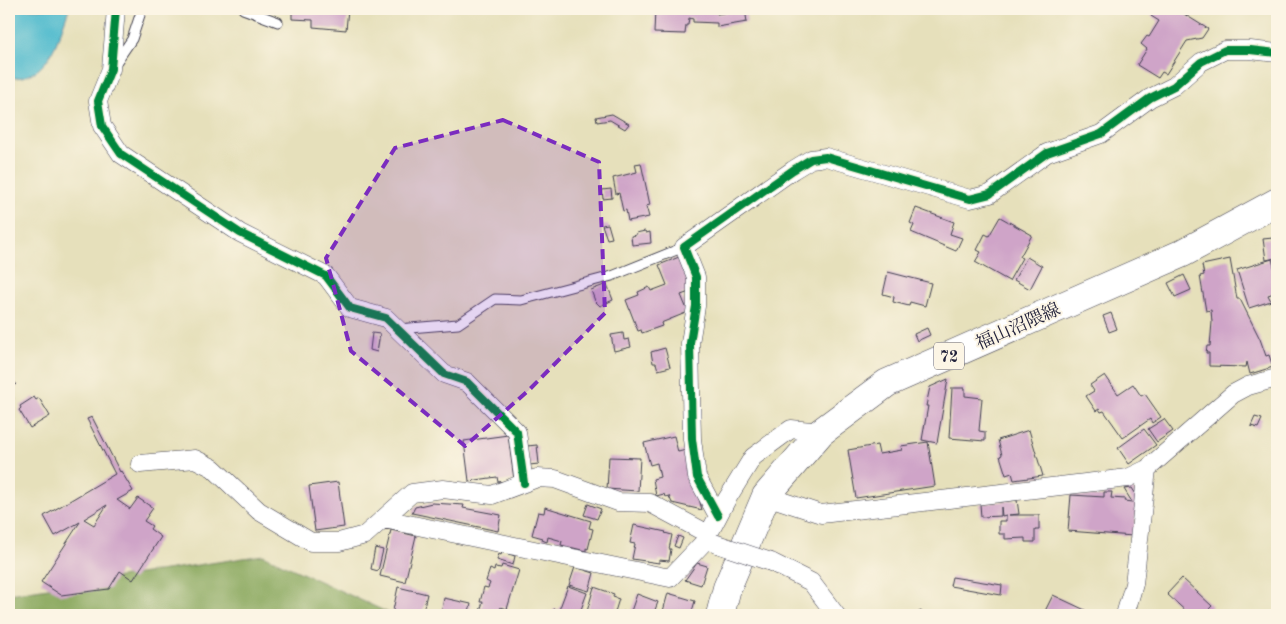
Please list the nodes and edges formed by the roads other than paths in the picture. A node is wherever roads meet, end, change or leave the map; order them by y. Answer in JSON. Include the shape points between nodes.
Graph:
{"nodes":[{"id":1,"x":116,"y":9,"type":"edge"},
{"id":2,"x":142,"y":9,"type":"edge"},
{"id":3,"x":243,"y":9,"type":"edge"},
{"id":4,"x":278,"y":22,"type":"dead end"},
{"id":5,"x":1277,"y":53,"type":"edge"},
{"id":6,"x":111,"y":69,"type":"junction"},
{"id":7,"x":1277,"y":202,"type":"edge"},
{"id":8,"x":684,"y":248,"type":"junction"},
{"id":9,"x":398,"y":329,"type":"junction"},
{"id":10,"x":1277,"y":378,"type":"edge"},
{"id":11,"x":821,"y":432,"type":"junction"},
{"id":12,"x":140,"y":464,"type":"dead end"},
{"id":13,"x":1147,"y":469,"type":"junction"},
{"id":14,"x":524,"y":482,"type":"junction"},
{"id":15,"x":766,"y":496,"type":"junction"},
{"id":16,"x":718,"y":516,"type":"junction"},
{"id":17,"x":384,"y":519,"type":"junction"},
{"id":18,"x":709,"y":540,"type":"junction"},
{"id":19,"x":720,"y":615,"type":"edge"},
{"id":20,"x":836,"y":615,"type":"edge"},
{"id":21,"x":1125,"y":615,"type":"edge"}],
"edges":[{"from":1,"to":6,"type":"street"},
{"from":2,"to":6,"type":"lane","via":[[132,39]]},
{"from":3,"to":4,"type":"lane"},
{"from":5,"to":8,"type":"street","via":[[1225,50],[1201,62],[1174,86],[1150,98],[1101,134],[1048,153],[990,194],[970,199],[826,158],[811,159]]},
{"from":6,"to":9,"type":"street","via":[[98,101],[102,126],[121,154],[240,233],[326,276],[350,308],[386,318]]},
{"from":7,"to":11,"type":"main road","name":"福山沼隈線","number":"72","via":[[1183,253],[887,383]]},
{"from":8,"to":9,"type":"lane","via":[[603,278],[521,300],[495,299],[458,324]]},
{"from":8,"to":16,"type":"street","via":[[696,277],[696,306],[690,343],[695,467]]},
{"from":9,"to":14,"type":"street","via":[[444,374],[467,382],[516,432]]},
{"from":10,"to":13,"type":"street","via":[[1233,394]]},
{"from":11,"to":15,"type":"main road","name":"福山沼隈線","number":"72"},
{"from":11,"to":16,"type":"street","via":[[791,429],[753,458]]},
{"from":12,"to":17,"type":"street","via":[[195,459],[213,468],[259,511],[311,542],[339,542],[365,535]]},
{"from":13,"to":15,"type":"street","via":[[1128,478],[821,514]]},
{"from":13,"to":21,"type":"street","via":[[1134,584]]},
{"from":14,"to":17,"type":"street","via":[[492,495],[443,489],[412,492]]},
{"from":14,"to":18,"type":"street","via":[[537,478],[555,479],[618,502],[650,503]]},
{"from":15,"to":19,"type":"main road","name":"福山沼隈線","number":"72","via":[[726,588]]},
{"from":16,"to":18,"type":"street"},
{"from":17,"to":18,"type":"street","via":[[670,578]]},
{"from":18,"to":20,"type":"street","bridge":true,"via":[[771,562],[811,582]]}]}
